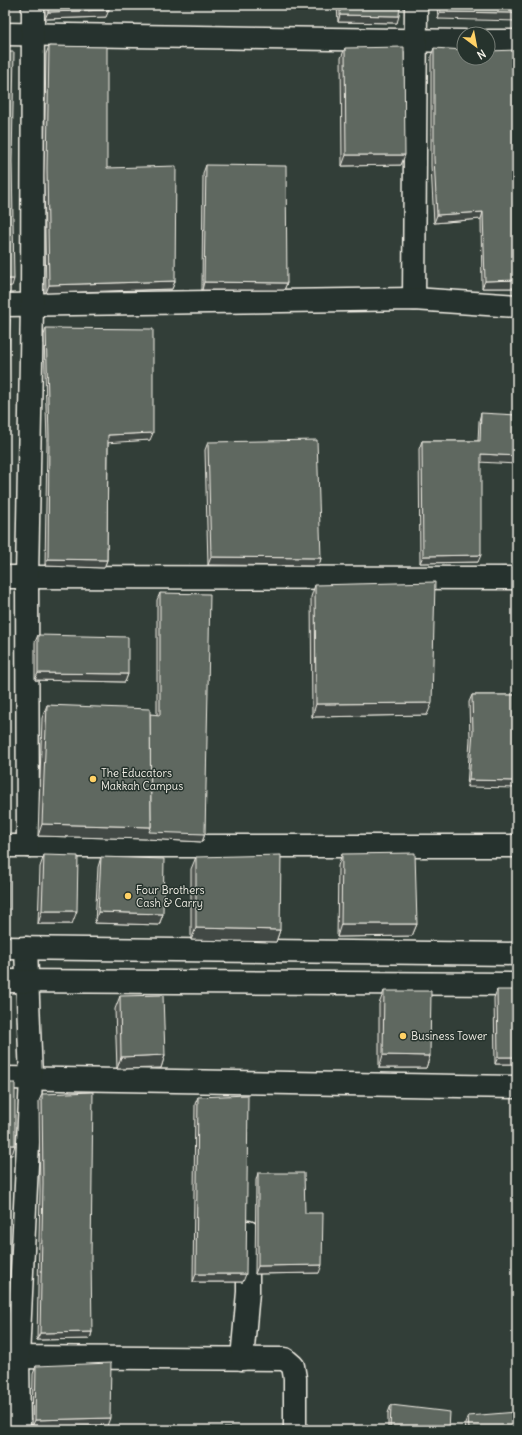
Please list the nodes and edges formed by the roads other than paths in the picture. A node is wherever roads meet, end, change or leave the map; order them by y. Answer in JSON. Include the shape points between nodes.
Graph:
{"nodes":[{"id":1,"x":34,"y":5,"type":"edge"},
{"id":2,"x":416,"y":5,"type":"edge"},
{"id":3,"x":5,"y":34,"type":"edge"},
{"id":4,"x":33,"y":34,"type":"junction"},
{"id":5,"x":416,"y":40,"type":"junction"},
{"id":6,"x":456,"y":41,"type":"edge"},
{"id":7,"x":496,"y":41,"type":"edge"},
{"id":8,"x":517,"y":41,"type":"edge"},
{"id":9,"x":414,"y":299,"type":"junction"},
{"id":10,"x":5,"y":305,"type":"edge"},
{"id":11,"x":32,"y":305,"type":"junction"},
{"id":12,"x":517,"y":306,"type":"edge"},
{"id":13,"x":5,"y":578,"type":"edge"},
{"id":14,"x":27,"y":578,"type":"junction"},
{"id":15,"x":517,"y":578,"type":"edge"},
{"id":16,"x":5,"y":846,"type":"edge"},
{"id":17,"x":28,"y":846,"type":"junction"},
{"id":18,"x":517,"y":846,"type":"edge"},
{"id":19,"x":5,"y":948,"type":"edge"},
{"id":20,"x":26,"y":948,"type":"junction"},
{"id":21,"x":517,"y":954,"type":"edge"},
{"id":22,"x":16,"y":981,"type":"edge"},
{"id":23,"x":517,"y":984,"type":"edge"},
{"id":24,"x":5,"y":1078,"type":"edge"},
{"id":25,"x":31,"y":1078,"type":"junction"},
{"id":26,"x":517,"y":1087,"type":"edge"},
{"id":27,"x":248,"y":1232,"type":"edge"},
{"id":28,"x":12,"y":1357,"type":"edge"},
{"id":29,"x":242,"y":1359,"type":"junction"},
{"id":30,"x":19,"y":1430,"type":"edge"},
{"id":31,"x":295,"y":1430,"type":"edge"}],
"edges":[{"from":1,"to":4,"type":"street"},
{"from":2,"to":5,"type":"street"},
{"from":3,"to":4,"type":"street"},
{"from":4,"to":5,"type":"street"},
{"from":4,"to":11,"type":"street"},
{"from":5,"to":6,"type":"street"},
{"from":5,"to":9,"type":"street"},
{"from":7,"to":8,"type":"street"},
{"from":9,"to":11,"type":"street"},
{"from":9,"to":12,"type":"street"},
{"from":10,"to":11,"type":"street"},
{"from":11,"to":14,"type":"street"},
{"from":13,"to":14,"type":"street"},
{"from":14,"to":15,"type":"street"},
{"from":14,"to":17,"type":"street"},
{"from":16,"to":17,"type":"street"},
{"from":17,"to":18,"type":"street"},
{"from":19,"to":20,"type":"street"},
{"from":20,"to":21,"type":"street"},
{"from":20,"to":22,"type":"street"},
{"from":22,"to":23,"type":"street"},
{"from":22,"to":25,"type":"street"},
{"from":24,"to":25,"type":"street"},
{"from":25,"to":26,"type":"street"},
{"from":25,"to":28,"type":"street"},
{"from":27,"to":29,"type":"street","via":[[248,1292]]},
{"from":28,"to":29,"type":"street"},
{"from":28,"to":30,"type":"street"},
{"from":29,"to":31,"type":"street","via":[[285,1359],[292,1366],[295,1378]]}]}
